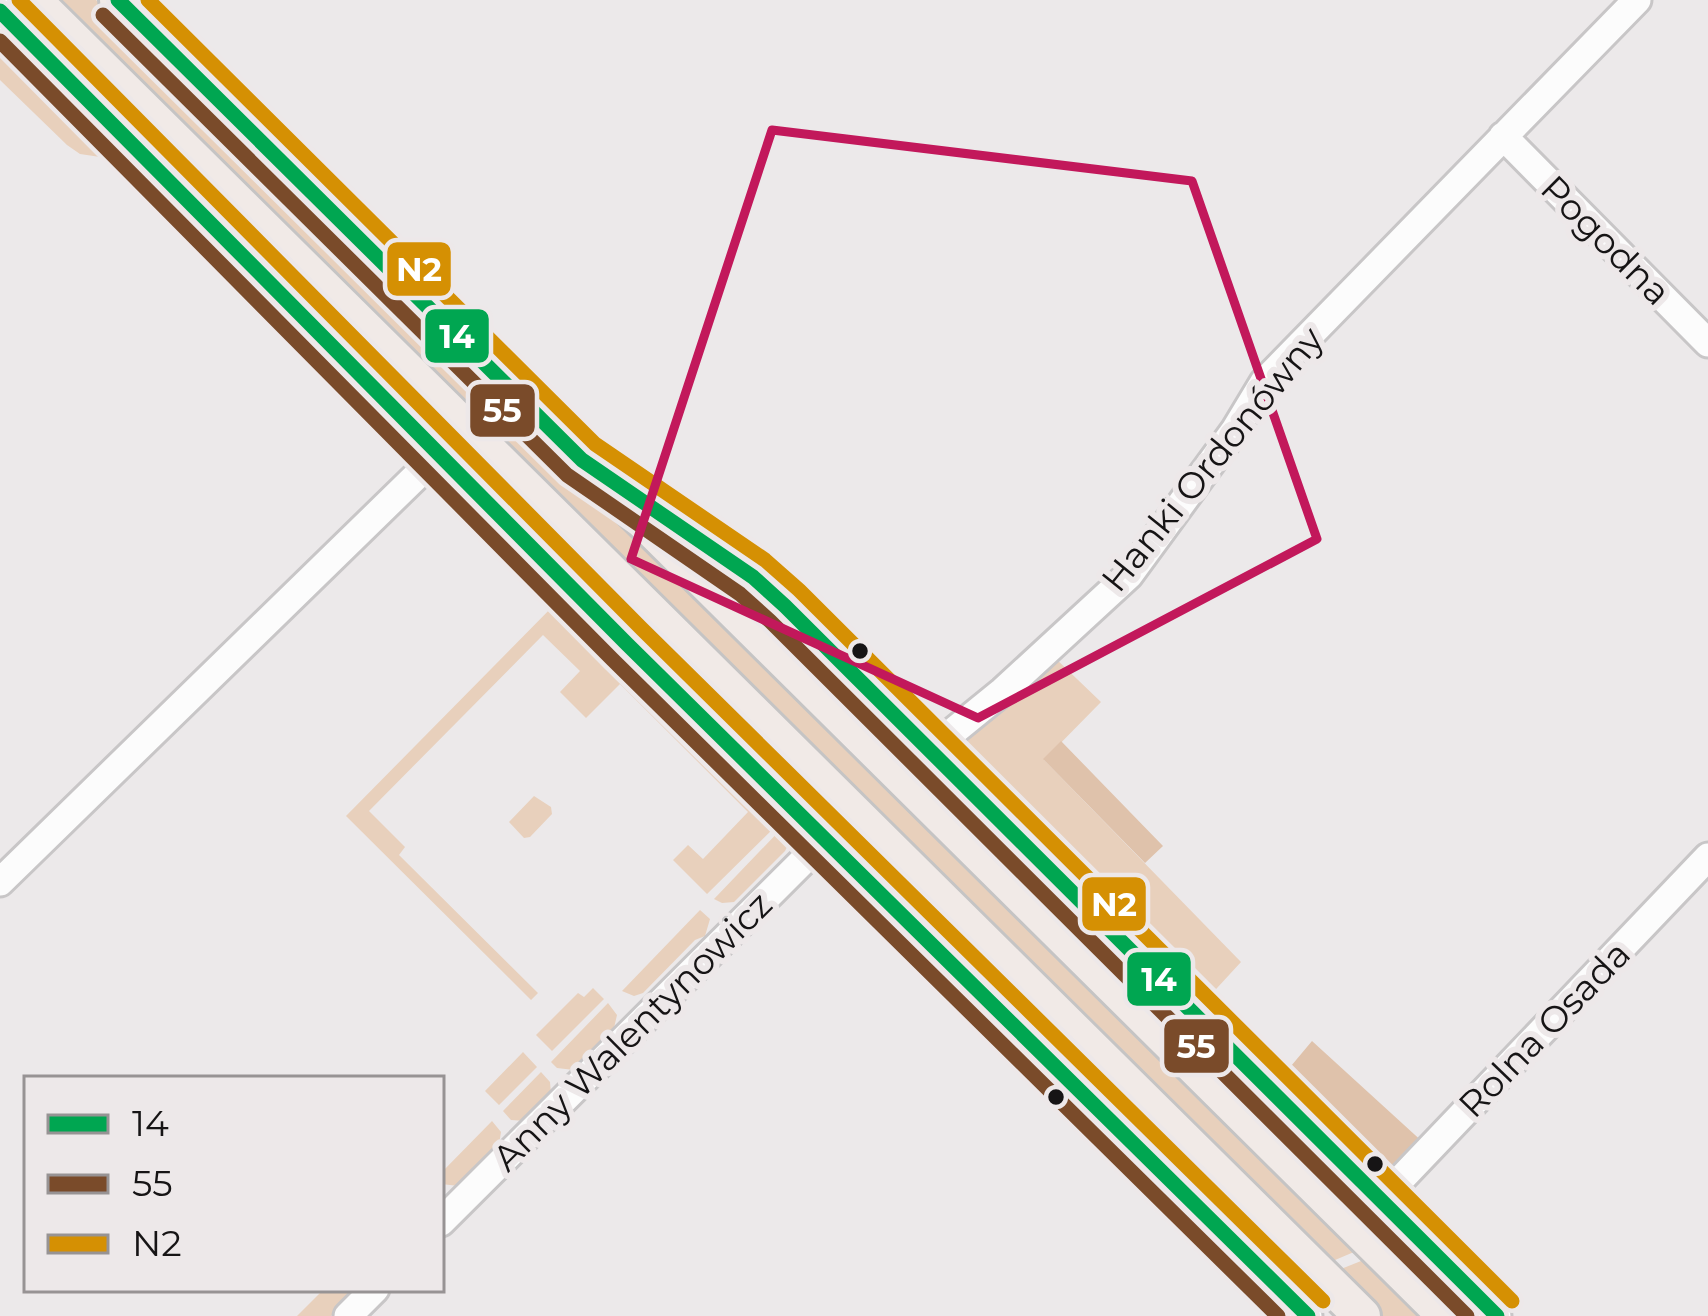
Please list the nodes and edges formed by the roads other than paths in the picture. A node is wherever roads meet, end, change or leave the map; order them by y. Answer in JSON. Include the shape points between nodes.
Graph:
{"nodes":[{"id":1,"x":33,"y":0,"type":"edge"},
{"id":2,"x":118,"y":0,"type":"edge"},
{"id":3,"x":1636,"y":0,"type":"edge"},
{"id":4,"x":0,"y":11,"type":"edge"},
{"id":5,"x":188,"y":42,"type":"dead end"},
{"id":6,"x":1503,"y":136,"type":"junction"},
{"id":7,"x":304,"y":182,"type":"junction"},
{"id":8,"x":1708,"y":343,"type":"edge"},
{"id":9,"x":440,"y":453,"type":"junction"},
{"id":10,"x":582,"y":460,"type":"junction"},
{"id":11,"x":781,"y":741,"type":"junction"},
{"id":12,"x":928,"y":752,"type":"junction"},
{"id":13,"x":824,"y":840,"type":"junction"},
{"id":14,"x":1708,"y":857,"type":"edge"},
{"id":15,"x":0,"y":882,"type":"edge"},
{"id":16,"x":1380,"y":1201,"type":"junction"},
{"id":17,"x":444,"y":1219,"type":"edge"},
{"id":18,"x":372,"y":1292,"type":"edge"},
{"id":19,"x":348,"y":1316,"type":"edge"},
{"id":20,"x":1308,"y":1316,"type":"edge"},
{"id":21,"x":1362,"y":1316,"type":"edge"},
{"id":22,"x":1447,"y":1316,"type":"edge"},
{"id":23,"x":1497,"y":1316,"type":"edge"}],
"edges":[{"from":1,"to":11,"type":"main road"},
{"from":2,"to":7,"type":"main road"},
{"from":3,"to":6,"type":"street","name":"Hanki Ordonówny"},
{"from":4,"to":9,"type":"street"},
{"from":5,"to":7,"type":"main road"},
{"from":6,"to":8,"type":"street","name":"Pogodna"},
{"from":6,"to":12,"type":"street","name":"Hanki Ordonówny","via":[[1264,382],[1129,575]]},
{"from":7,"to":10,"type":"main road"},
{"from":9,"to":11,"type":"main road","via":[[667,657]]},
{"from":9,"to":13,"type":"street"},
{"from":9,"to":15,"type":"street"},
{"from":10,"to":12,"type":"main road","via":[[767,589]]},
{"from":10,"to":22,"type":"main road"},
{"from":11,"to":21,"type":"main road"},
{"from":12,"to":16,"type":"street"},
{"from":13,"to":17,"type":"street","name":"Anny Walentynowicz"},
{"from":13,"to":20,"type":"street"},
{"from":14,"to":16,"type":"street","name":"Rolna Osada"},
{"from":16,"to":23,"type":"street"},
{"from":18,"to":19,"type":"street"}]}
